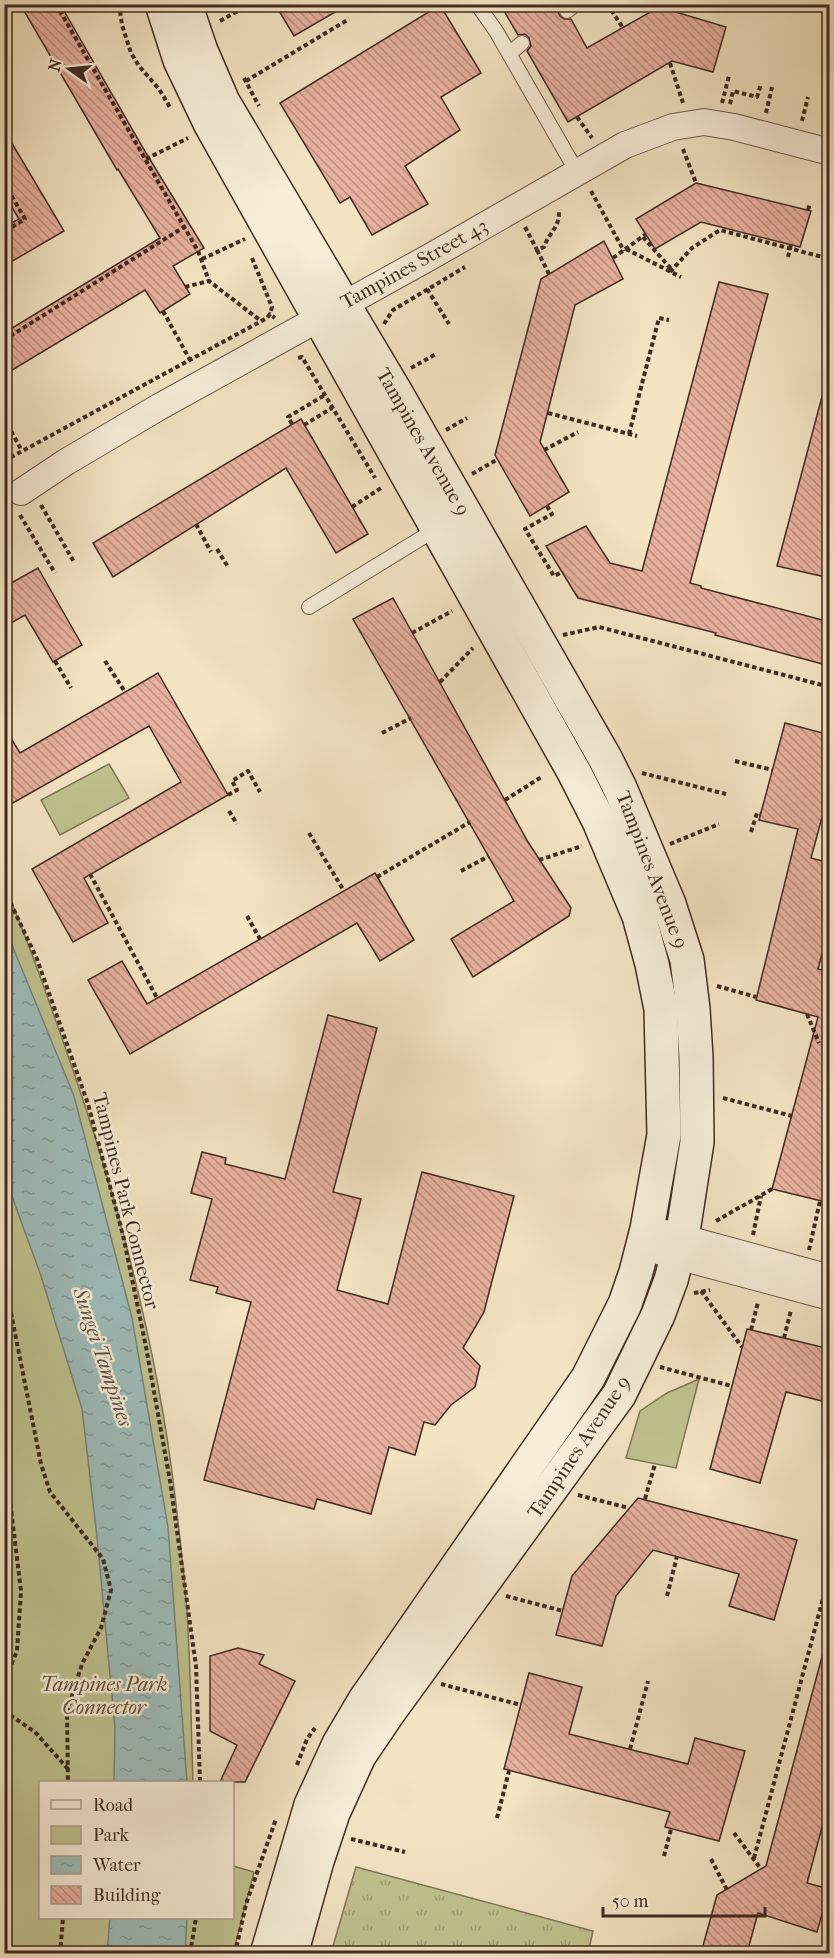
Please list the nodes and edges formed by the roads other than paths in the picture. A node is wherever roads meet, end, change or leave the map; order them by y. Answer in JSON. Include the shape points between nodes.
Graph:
{"nodes":[{"id":1,"x":162,"y":4,"type":"edge"},
{"id":2,"x":185,"y":4,"type":"edge"},
{"id":3,"x":483,"y":8,"type":"edge"},
{"id":4,"x":522,"y":43,"type":"dead end"},
{"id":5,"x":510,"y":53,"type":"junction"},
{"id":6,"x":830,"y":152,"type":"edge"},
{"id":7,"x":584,"y":181,"type":"junction"},
{"id":8,"x":330,"y":311,"type":"junction"},
{"id":9,"x":24,"y":499,"type":"road end"},
{"id":10,"x":451,"y":520,"type":"junction"},
{"id":11,"x":309,"y":606,"type":"dead end"},
{"id":12,"x":645,"y":1238,"type":"junction"},
{"id":13,"x":680,"y":1246,"type":"junction"},
{"id":14,"x":830,"y":1278,"type":"edge"},
{"id":15,"x":830,"y":1297,"type":"edge"},
{"id":16,"x":267,"y":1953,"type":"edge"},
{"id":17,"x":291,"y":1953,"type":"edge"}],
"edges":[{"from":1,"to":8,"type":"main road","name":"Tampines Avenue 9","via":[[195,96]]},
{"from":2,"to":8,"type":"main road","name":"Tampines Avenue 9","via":[[223,102]]},
{"from":3,"to":5,"type":"lane"},
{"from":4,"to":5,"type":"lane"},
{"from":5,"to":7,"type":"lane"},
{"from":6,"to":7,"type":"street","name":"Tampines Street 43","via":[[705,122],[673,127],[625,145]]},
{"from":7,"to":8,"type":"street","name":"Tampines Street 43"},
{"from":8,"to":9,"type":"street","name":"Tampines Street 43","via":[[66,462]]},
{"from":8,"to":10,"type":"main road","name":"Tampines Avenue 9"},
{"from":10,"to":11,"type":"lane"},
{"from":10,"to":12,"type":"main road","name":"Tampines Avenue 9","via":[[599,821],[639,916],[652,964],[661,1009],[664,1135]]},
{"from":10,"to":13,"type":"main road","name":"Tampines Avenue 9","via":[[534,631],[610,768],[669,904],[687,960],[696,1057],[697,1142]]},
{"from":12,"to":13,"type":"street"},
{"from":12,"to":16,"type":"main road","name":"Tampines Avenue 9","via":[[625,1304],[588,1378],[365,1700],[339,1744],[311,1805]]},
{"from":13,"to":14,"type":"street"},
{"from":13,"to":15,"type":"street"},
{"from":13,"to":17,"type":"main road","name":"Tampines Avenue 9","via":[[658,1315],[619,1395],[359,1756],[333,1813]]}]}
